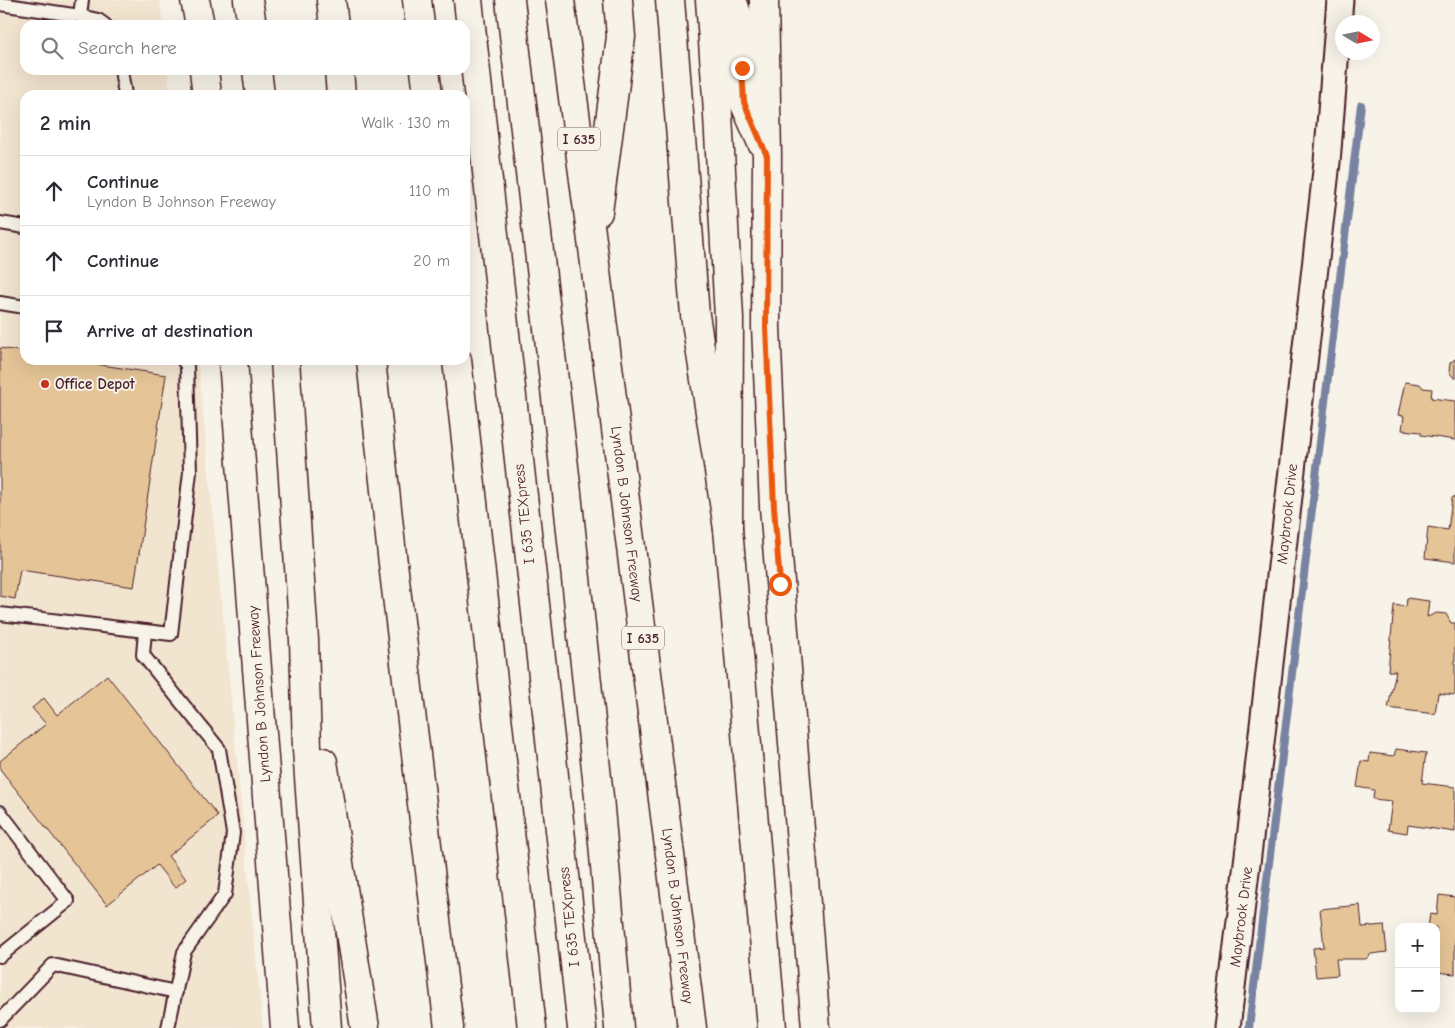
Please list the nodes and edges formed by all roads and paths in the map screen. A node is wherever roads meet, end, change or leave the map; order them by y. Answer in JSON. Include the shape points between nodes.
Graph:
{"nodes":[{"id":1,"x":82,"y":0,"type":"edge"},
{"id":2,"x":195,"y":0,"type":"edge"},
{"id":3,"x":417,"y":0,"type":"edge"},
{"id":4,"x":560,"y":0,"type":"edge"},
{"id":5,"x":618,"y":0,"type":"edge"},
{"id":6,"x":670,"y":0,"type":"edge"},
{"id":7,"x":710,"y":0,"type":"edge"},
{"id":8,"x":732,"y":0,"type":"edge"},
{"id":9,"x":764,"y":0,"type":"edge"},
{"id":10,"x":1340,"y":0,"type":"edge"},
{"id":11,"x":0,"y":4,"type":"edge"},
{"id":12,"x":468,"y":5,"type":"edge"},
{"id":13,"x":510,"y":8,"type":"edge"},
{"id":14,"x":80,"y":16,"type":"junction"},
{"id":15,"x":98,"y":20,"type":"edge"},
{"id":16,"x":199,"y":20,"type":"edge"},
{"id":17,"x":419,"y":20,"type":"edge"},
{"id":18,"x":470,"y":20,"type":"edge"},
{"id":19,"x":470,"y":23,"type":"edge"},
{"id":20,"x":123,"y":75,"type":"edge"},
{"id":21,"x":205,"y":75,"type":"edge"},
{"id":22,"x":258,"y":75,"type":"edge"},
{"id":23,"x":339,"y":75,"type":"edge"},
{"id":24,"x":426,"y":75,"type":"edge"},
{"id":25,"x":124,"y":90,"type":"edge"},
{"id":26,"x":206,"y":90,"type":"edge"},
{"id":27,"x":259,"y":90,"type":"edge"},
{"id":28,"x":341,"y":90,"type":"edge"},
{"id":29,"x":427,"y":90,"type":"edge"},
{"id":30,"x":767,"y":156,"type":"junction"},
{"id":31,"x":0,"y":223,"type":"edge"},
{"id":32,"x":20,"y":226,"type":"edge"},
{"id":33,"x":594,"y":248,"type":"junction"},
{"id":34,"x":0,"y":303,"type":"edge"},
{"id":35,"x":20,"y":306,"type":"edge"},
{"id":36,"x":186,"y":365,"type":"edge"},
{"id":37,"x":233,"y":365,"type":"edge"},
{"id":38,"x":286,"y":365,"type":"edge"},
{"id":39,"x":372,"y":365,"type":"edge"},
{"id":40,"x":458,"y":365,"type":"edge"},
{"id":41,"x":728,"y":529,"type":"junction"},
{"id":42,"x":0,"y":614,"type":"edge"},
{"id":43,"x":145,"y":631,"type":"junction"},
{"id":44,"x":304,"y":640,"type":"junction"},
{"id":45,"x":0,"y":812,"type":"edge"},
{"id":46,"x":0,"y":956,"type":"edge"},
{"id":47,"x":176,"y":992,"type":"junction"},
{"id":48,"x":0,"y":1020,"type":"edge"},
{"id":49,"x":168,"y":1028,"type":"edge"},
{"id":50,"x":285,"y":1028,"type":"edge"},
{"id":51,"x":327,"y":1028,"type":"edge"},
{"id":52,"x":365,"y":1028,"type":"edge"},
{"id":53,"x":449,"y":1028,"type":"edge"},
{"id":54,"x":532,"y":1028,"type":"edge"},
{"id":55,"x":582,"y":1028,"type":"edge"},
{"id":56,"x":619,"y":1028,"type":"edge"},
{"id":57,"x":692,"y":1028,"type":"edge"},
{"id":58,"x":772,"y":1028,"type":"edge"},
{"id":59,"x":816,"y":1028,"type":"edge"},
{"id":60,"x":1227,"y":1028,"type":"edge"}],
"edges":[{"from":1,"to":14,"type":"lane"},
{"from":2,"to":16,"type":"main road"},
{"from":3,"to":17,"type":"main road"},
{"from":4,"to":33,"type":"main road","name":"Lyndon B Johnson Freeway","number":"I 635"},
{"from":5,"to":33,"type":"main road","via":[[621,37]]},
{"from":6,"to":41,"type":"main road","via":[[695,315]]},
{"from":7,"to":41,"type":"main road","via":[[729,318]]},
{"from":8,"to":30,"type":"main road","via":[[738,17],[744,102]]},
{"from":9,"to":30,"type":"main road"},
{"from":10,"to":60,"type":"street","name":"Maybrook Drive","via":[[1327,162]]},
{"from":11,"to":14,"type":"lane"},
{"from":12,"to":18,"type":"main road","name":"I 635 TEXpress"},
{"from":13,"to":56,"type":"main road","via":[[568,503]]},
{"from":14,"to":15,"type":"lane"},
{"from":19,"to":55,"type":"main road","name":"I 635 TEXpress"},
{"from":20,"to":25,"type":"lane"},
{"from":21,"to":26,"type":"main road"},
{"from":22,"to":27,"type":"main road"},
{"from":23,"to":28,"type":"main road"},
{"from":24,"to":29,"type":"main road"},
{"from":30,"to":59,"type":"main road","via":[[766,327],[774,507]]},
{"from":31,"to":32,"type":"lane"},
{"from":33,"to":57,"type":"main road","name":"Lyndon B Johnson Freeway","number":"I 635"},
{"from":34,"to":35,"type":"lane"},
{"from":36,"to":43,"type":"lane","via":[[190,472],[171,634]]},
{"from":37,"to":50,"type":"main road","name":"Lyndon B Johnson Freeway"},
{"from":38,"to":44,"type":"main road"},
{"from":39,"to":53,"type":"main road"},
{"from":40,"to":54,"type":"main road"},
{"from":41,"to":58,"type":"main road"},
{"from":42,"to":43,"type":"lane"},
{"from":43,"to":47,"type":"lane","via":[[143,656],[219,749],[232,833],[226,894],[184,952]]},
{"from":44,"to":51,"type":"main road","via":[[306,749]]},
{"from":44,"to":52,"type":"main road"},
{"from":45,"to":46,"type":"lane","via":[[68,901]]},
{"from":47,"to":48,"type":"lane","via":[[53,965]]},
{"from":47,"to":49,"type":"lane"}]}
